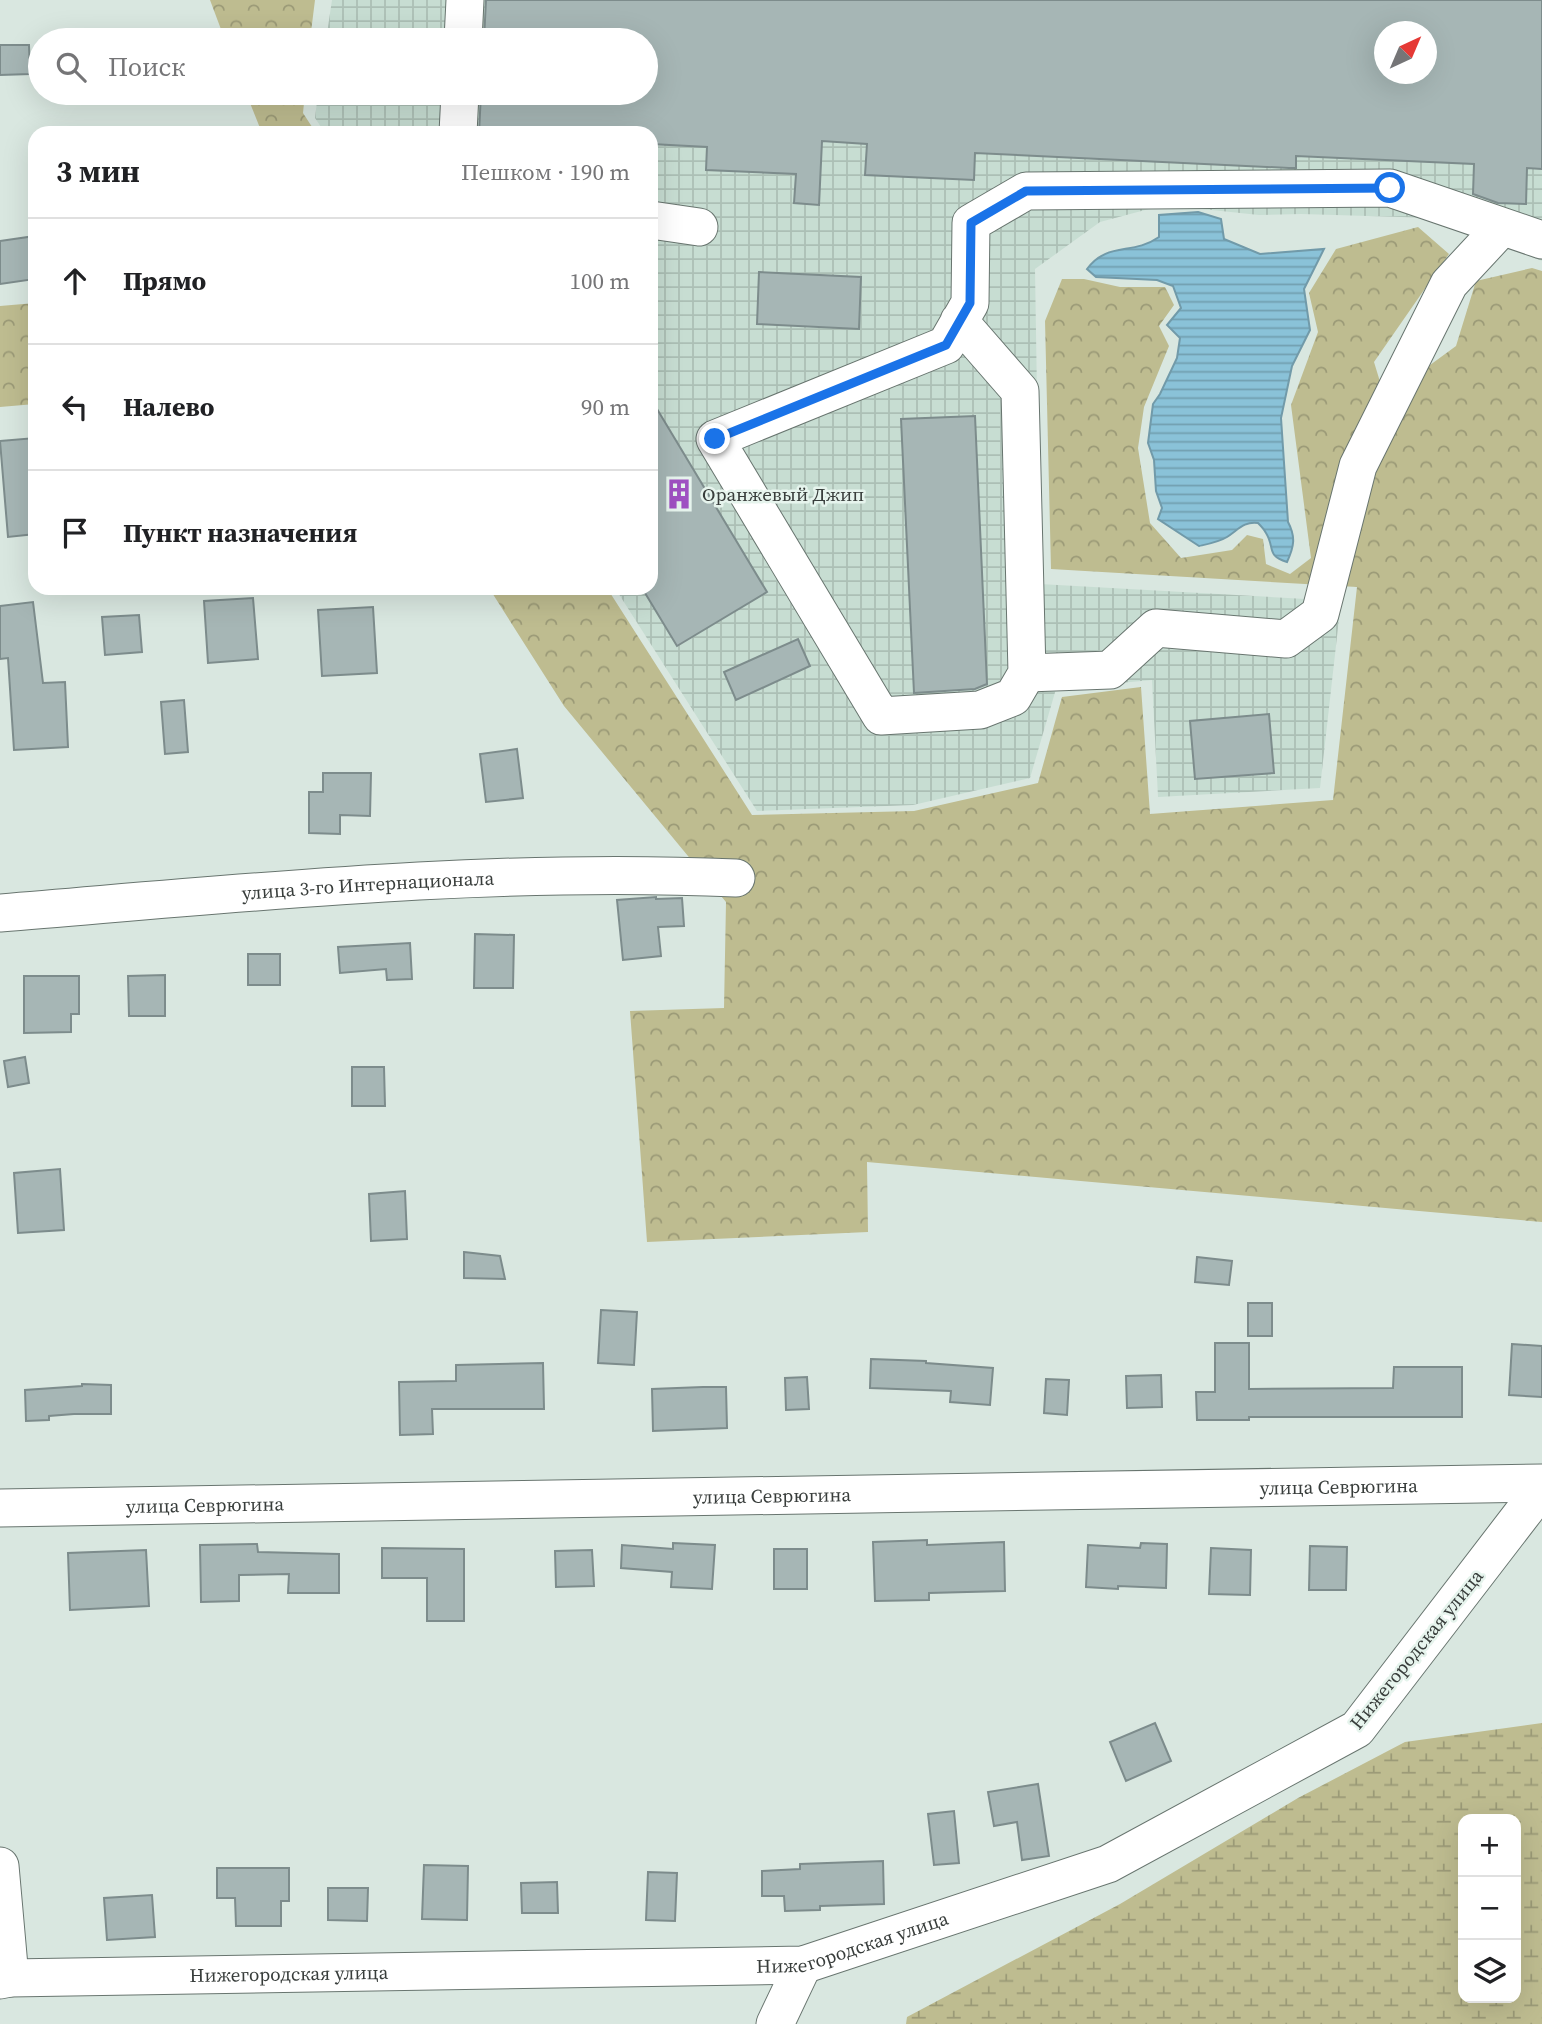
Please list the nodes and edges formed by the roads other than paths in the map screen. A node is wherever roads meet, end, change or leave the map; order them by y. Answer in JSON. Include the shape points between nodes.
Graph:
{"nodes":[{"id":1,"x":465,"y":0,"type":"edge"},
{"id":2,"x":464,"y":28,"type":"edge"},
{"id":3,"x":459,"y":105,"type":"edge"},
{"id":4,"x":458,"y":126,"type":"edge"},
{"id":5,"x":658,"y":221,"type":"edge"},
{"id":6,"x":699,"y":227,"type":"dead end"},
{"id":7,"x":1501,"y":228,"type":"junction"},
{"id":8,"x":1542,"y":240,"type":"edge"},
{"id":9,"x":959,"y":321,"type":"junction"},
{"id":10,"x":1027,"y":673,"type":"junction"},
{"id":11,"x":736,"y":878,"type":"dead end"},
{"id":12,"x":0,"y":913,"type":"edge"},
{"id":13,"x":1542,"y":1485,"type":"edge"},
{"id":14,"x":0,"y":1508,"type":"edge"},
{"id":15,"x":0,"y":1866,"type":"edge"},
{"id":16,"x":803,"y":1965,"type":"junction"},
{"id":17,"x":5,"y":1979,"type":"edge"},
{"id":18,"x":775,"y":2024,"type":"edge"}],
"edges":[{"from":1,"to":2,"type":"street"},
{"from":3,"to":4,"type":"street"},
{"from":5,"to":6,"type":"street"},
{"from":7,"to":8,"type":"street"},
{"from":7,"to":9,"type":"street","via":[[1390,188],[1026,191],[971,223],[970,303]]},
{"from":7,"to":10,"type":"street","via":[[1449,284],[1357,466],[1321,614],[1286,639],[1156,628],[1110,670]]},
{"from":9,"to":10,"type":"street","via":[[1020,391]]},
{"from":9,"to":10,"type":"street","via":[[946,345],[715,439],[881,716],[980,710],[1013,697]]},
{"from":11,"to":12,"type":"street","name":"улица 3-го Интернационала","via":[[647,874],[481,878]]},
{"from":13,"to":14,"type":"street","name":"улица Севрюгина"},
{"from":13,"to":16,"type":"street","name":"Нижегородская улица","via":[[1357,1729],[1108,1864]]},
{"from":15,"to":17,"type":"street"},
{"from":16,"to":17,"type":"street","name":"Нижегородская улица"},
{"from":16,"to":18,"type":"street"}]}
